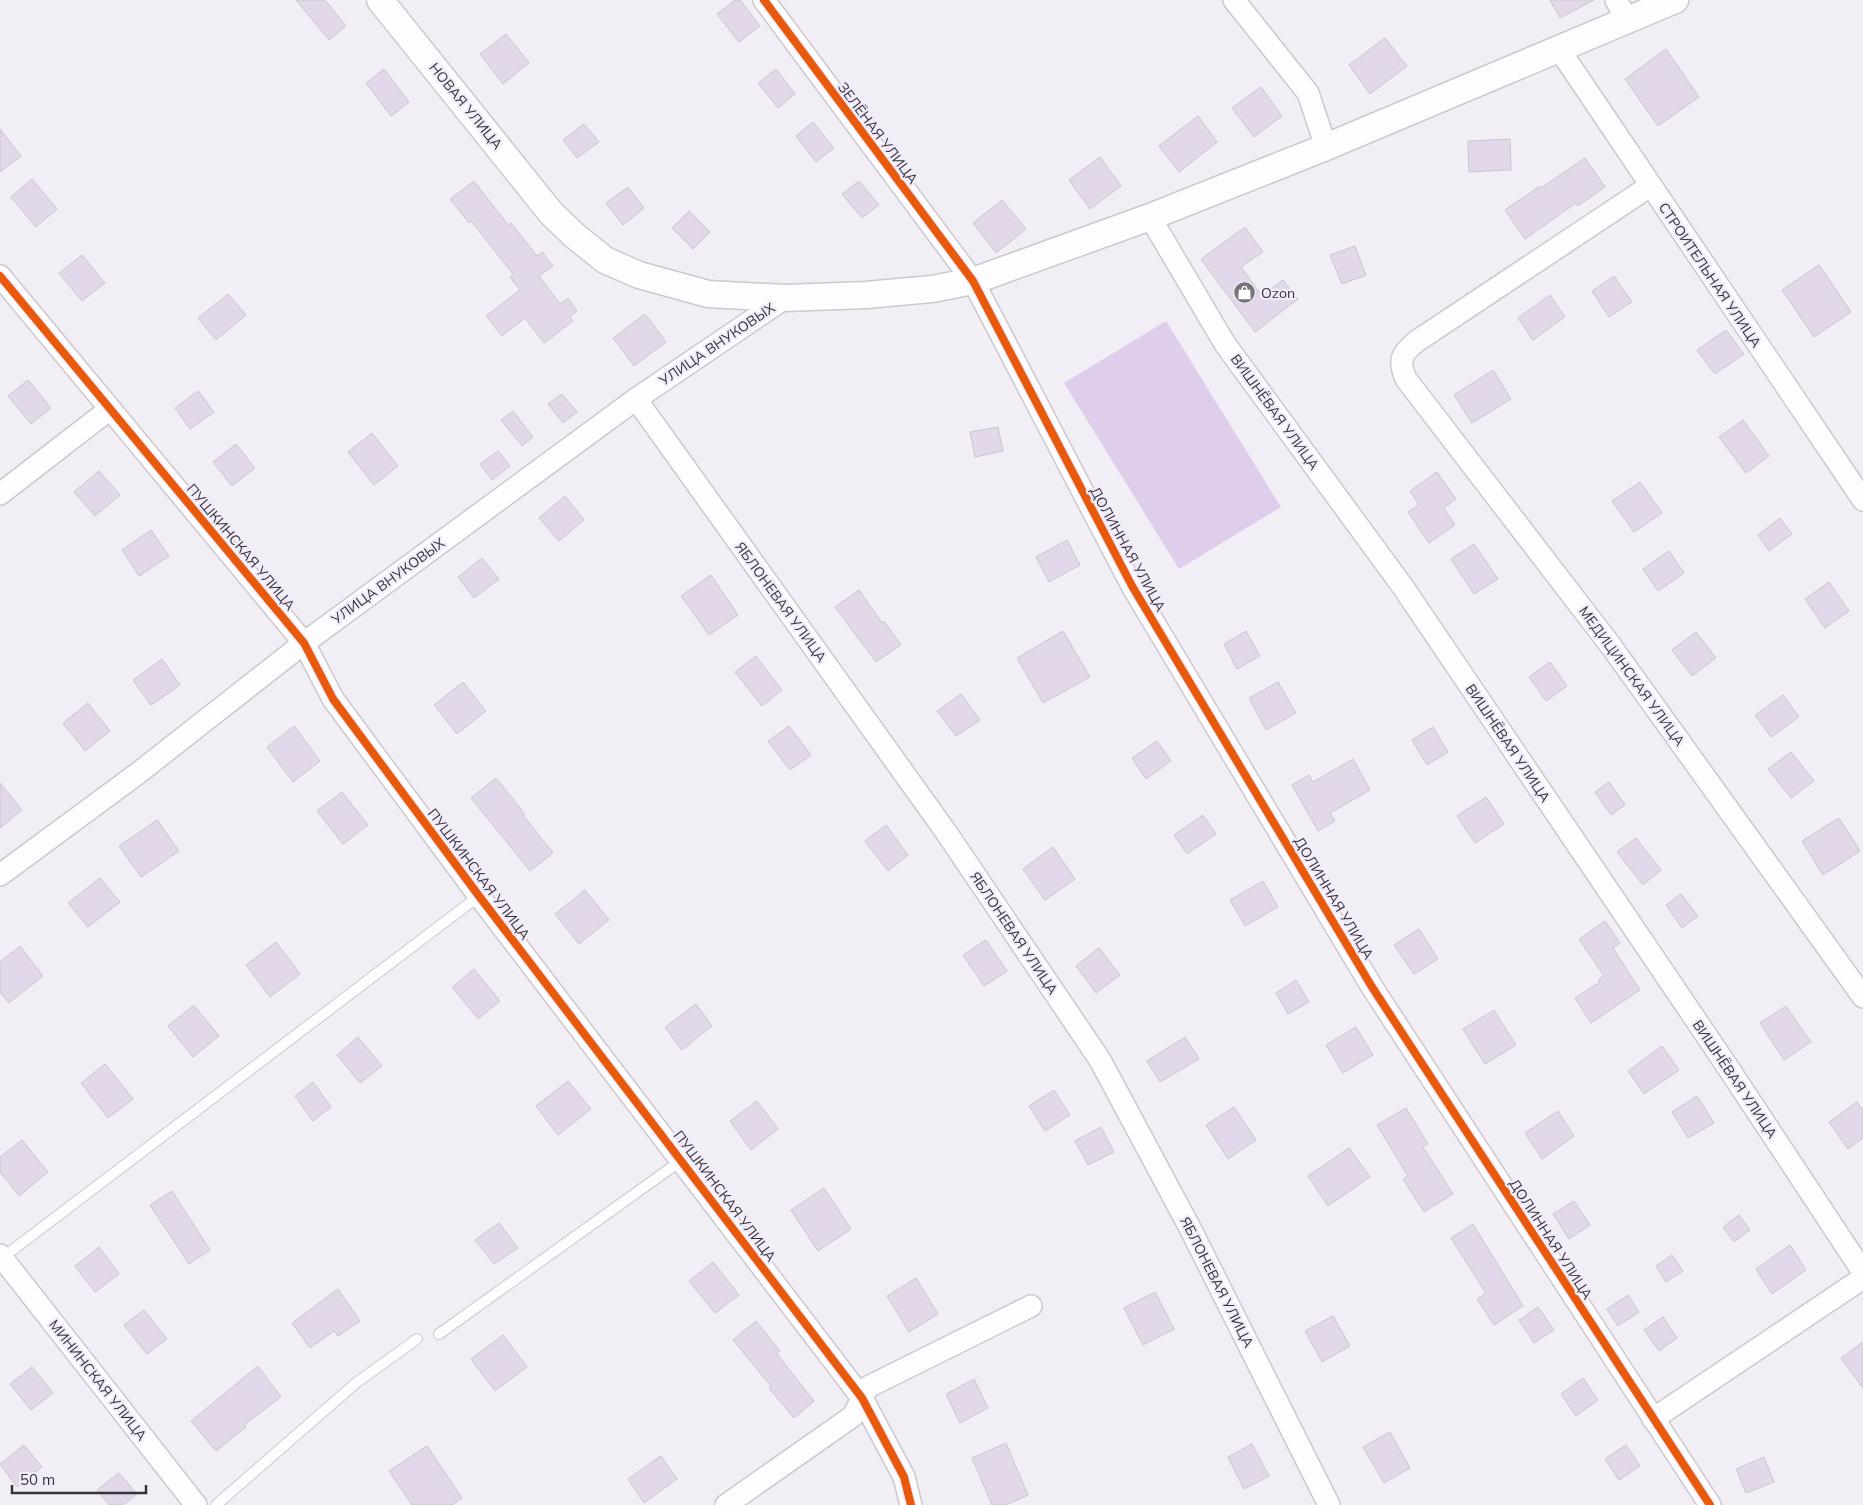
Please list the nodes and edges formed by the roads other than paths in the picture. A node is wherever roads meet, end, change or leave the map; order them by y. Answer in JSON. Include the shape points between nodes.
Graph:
{"nodes":[{"id":1,"x":380,"y":0,"type":"edge"},
{"id":2,"x":764,"y":0,"type":"edge"},
{"id":3,"x":1234,"y":0,"type":"edge"},
{"id":4,"x":1675,"y":0,"type":"edge"},
{"id":5,"x":1622,"y":10,"type":"edge"},
{"id":6,"x":1559,"y":49,"type":"junction"},
{"id":7,"x":1326,"y":147,"type":"junction"},
{"id":8,"x":1650,"y":186,"type":"junction"},
{"id":9,"x":1150,"y":217,"type":"junction"},
{"id":10,"x":0,"y":276,"type":"edge"},
{"id":11,"x":973,"y":282,"type":"junction"},
{"id":12,"x":785,"y":298,"type":"junction"},
{"id":13,"x":636,"y":399,"type":"junction"},
{"id":14,"x":110,"y":409,"type":"junction"},
{"id":15,"x":0,"y":494,"type":"edge"},
{"id":16,"x":1863,"y":500,"type":"edge"},
{"id":17,"x":304,"y":643,"type":"junction"},
{"id":18,"x":0,"y":876,"type":"edge"},
{"id":19,"x":479,"y":896,"type":"junction"},
{"id":20,"x":1863,"y":997,"type":"edge"},
{"id":21,"x":682,"y":1160,"type":"junction"},
{"id":22,"x":1,"y":1256,"type":"edge"},
{"id":23,"x":1863,"y":1272,"type":"edge"},
{"id":24,"x":1863,"y":1278,"type":"edge"},
{"id":25,"x":1030,"y":1306,"type":"dead end"},
{"id":26,"x":439,"y":1334,"type":"dead end"},
{"id":27,"x":417,"y":1339,"type":"dead end"},
{"id":28,"x":862,"y":1398,"type":"junction"},
{"id":29,"x":1653,"y":1419,"type":"junction"},
{"id":30,"x":196,"y":1505,"type":"edge"},
{"id":31,"x":216,"y":1505,"type":"edge"},
{"id":32,"x":726,"y":1505,"type":"edge"},
{"id":33,"x":911,"y":1505,"type":"edge"},
{"id":34,"x":1329,"y":1505,"type":"edge"},
{"id":35,"x":1710,"y":1505,"type":"edge"}],
"edges":[{"from":1,"to":12,"type":"street","name":"НОВАЯ УЛИЦА","via":[[551,213],[605,260],[639,275],[708,294]]},
{"from":2,"to":11,"type":"street","name":"ЗЕЛЁНАЯ УЛИЦА"},
{"from":3,"to":7,"type":"street","via":[[1308,93]]},
{"from":4,"to":5,"type":"street","name":"НОВАЯ УЛИЦА"},
{"from":5,"to":6,"type":"street","name":"НОВАЯ УЛИЦА"},
{"from":6,"to":7,"type":"street","name":"НОВАЯ УЛИЦА"},
{"from":6,"to":8,"type":"street","name":"СТРОИТЕЛЬНАЯ УЛИЦА"},
{"from":7,"to":9,"type":"street","name":"НОВАЯ УЛИЦА"},
{"from":8,"to":16,"type":"street","name":"СТРОИТЕЛЬНАЯ УЛИЦА"},
{"from":8,"to":20,"type":"street","name":"МЕДИЦИНСКАЯ УЛИЦА","via":[[1416,341],[1402,358],[1401,367],[1406,379],[1610,646]]},
{"from":9,"to":11,"type":"street","name":"НОВАЯ УЛИЦА"},
{"from":9,"to":23,"type":"street","name":"ВИШНЁВАЯ УЛИЦА","via":[[1225,344],[1403,587]]},
{"from":10,"to":14,"type":"street","name":"ПУШКИНСКАЯ УЛИЦА"},
{"from":11,"to":12,"type":"street","name":"НОВАЯ УЛИЦА","via":[[866,295]]},
{"from":11,"to":29,"type":"street","name":"ДОЛИННАЯ УЛИЦА","via":[[1132,586],[1372,987]]},
{"from":12,"to":13,"type":"street","name":"УЛИЦА ВНУКОВЫХ"},
{"from":13,"to":17,"type":"street","name":"УЛИЦА ВНУКОВЫХ"},
{"from":13,"to":34,"type":"street","name":"ЯБЛОНЕВАЯ УЛИЦА","via":[[946,832],[1100,1060],[1190,1228]]},
{"from":14,"to":15,"type":"street"},
{"from":14,"to":17,"type":"street","name":"ПУШКИНСКАЯ УЛИЦА"},
{"from":17,"to":18,"type":"street","name":"УЛИЦА ВНУКОВЫХ"},
{"from":17,"to":19,"type":"street","name":"ПУШКИНСКАЯ УЛИЦА","via":[[333,699]]},
{"from":19,"to":21,"type":"street","name":"ПУШКИНСКАЯ УЛИЦА"},
{"from":19,"to":22,"type":"lane"},
{"from":21,"to":26,"type":"lane"},
{"from":21,"to":28,"type":"street","name":"ПУШКИНСКАЯ УЛИЦА"},
{"from":22,"to":30,"type":"street","name":"МИНИНСКАЯ УЛИЦА"},
{"from":24,"to":29,"type":"street"},
{"from":25,"to":28,"type":"street","via":[[868,1387]]},
{"from":27,"to":31,"type":"lane","via":[[356,1383]]},
{"from":28,"to":32,"type":"street","via":[[854,1416]]},
{"from":28,"to":33,"type":"street","name":"ПУШКИНСКАЯ УЛИЦА","via":[[904,1477]]},
{"from":29,"to":35,"type":"street","name":"ДОЛИННАЯ УЛИЦА"}]}
